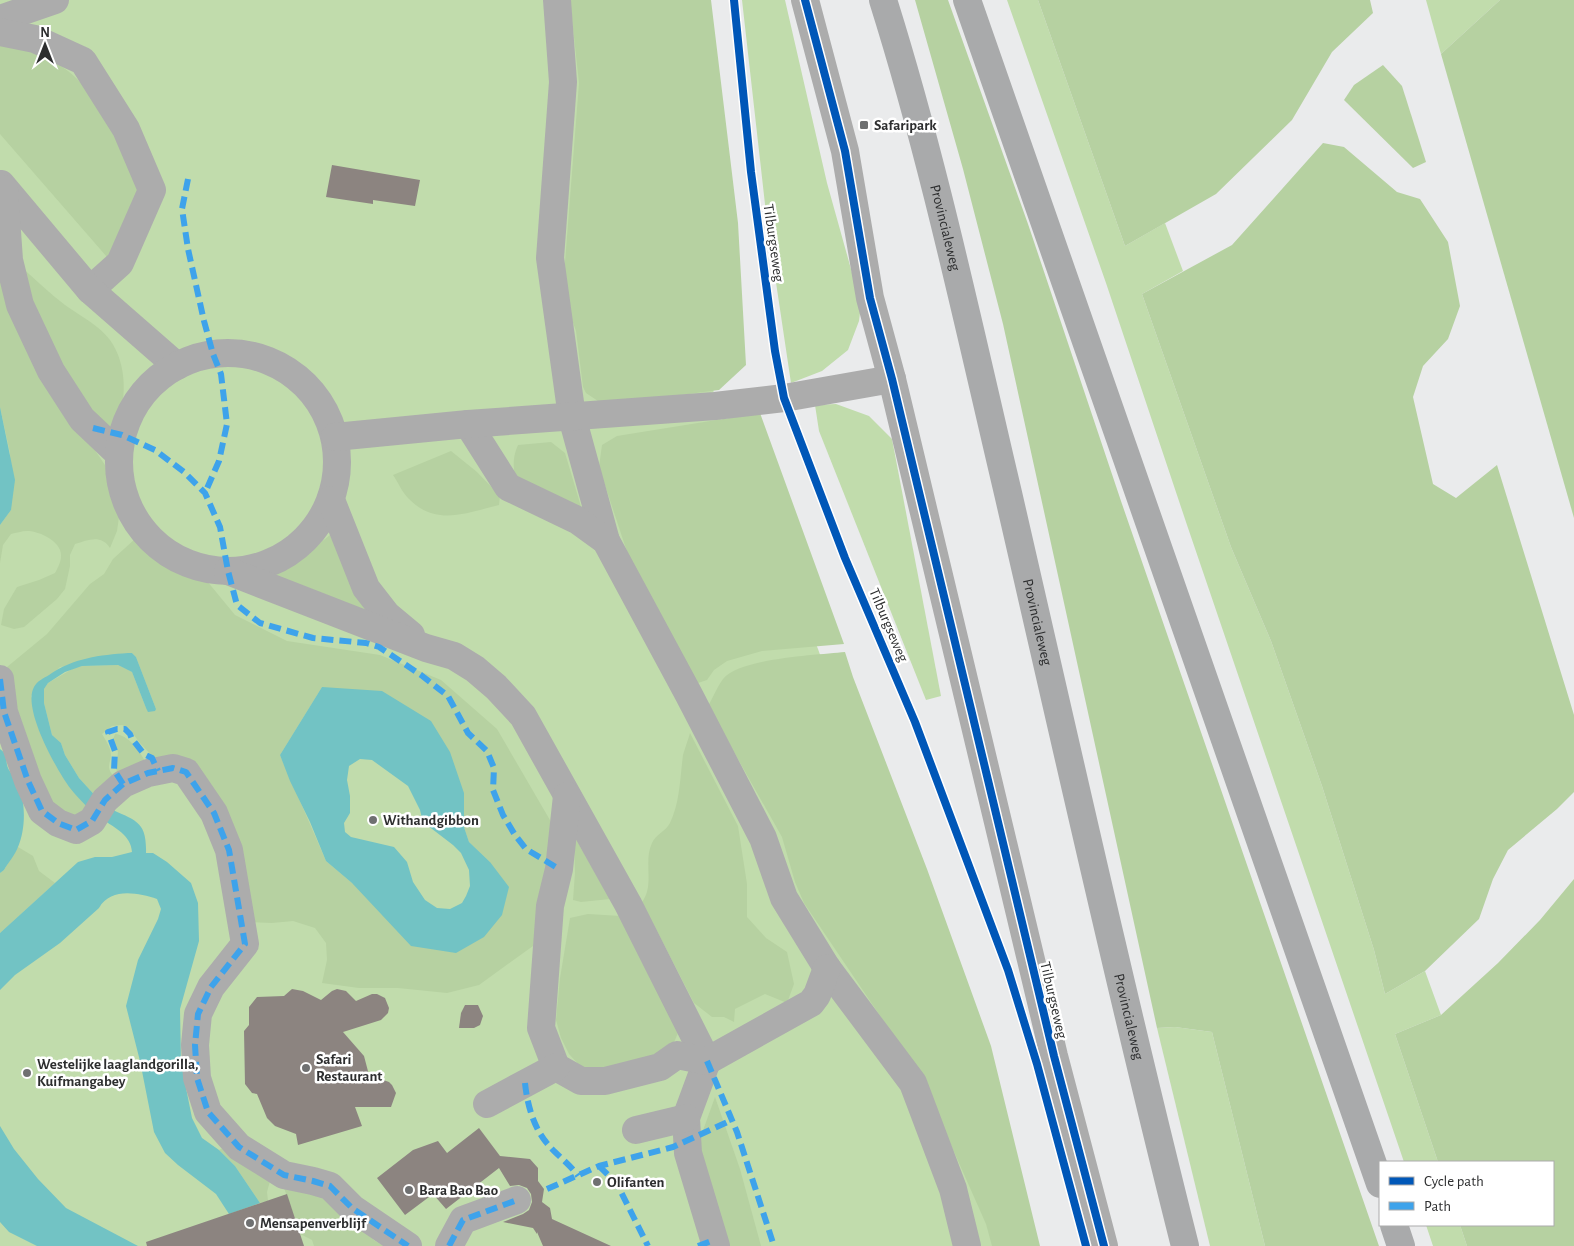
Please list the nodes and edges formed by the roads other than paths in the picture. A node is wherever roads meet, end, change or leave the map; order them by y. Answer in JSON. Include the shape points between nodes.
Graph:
{"nodes":[{"id":1,"x":55,"y":0,"type":"edge"},
{"id":2,"x":557,"y":0,"type":"edge"},
{"id":3,"x":805,"y":0,"type":"edge"},
{"id":4,"x":883,"y":0,"type":"edge"},
{"id":5,"x":967,"y":0,"type":"edge"},
{"id":6,"x":0,"y":19,"type":"edge"},
{"id":7,"x":0,"y":32,"type":"edge"},
{"id":8,"x":2,"y":185,"type":"edge"},
{"id":9,"x":90,"y":290,"type":"junction"},
{"id":10,"x":177,"y":366,"type":"junction"},
{"id":11,"x":892,"y":379,"type":"junction"},
{"id":12,"x":572,"y":417,"type":"junction"},
{"id":13,"x":468,"y":424,"type":"junction"},
{"id":14,"x":335,"y":437,"type":"junction"},
{"id":15,"x":119,"y":454,"type":"junction"},
{"id":16,"x":331,"y":500,"type":"junction"},
{"id":17,"x":606,"y":541,"type":"junction"},
{"id":18,"x":228,"y":571,"type":"junction"},
{"id":19,"x":426,"y":648,"type":"junction"},
{"id":20,"x":0,"y":679,"type":"edge"},
{"id":21,"x":567,"y":796,"type":"junction"},
{"id":22,"x":828,"y":968,"type":"junction"},
{"id":23,"x":707,"y":1061,"type":"junction"},
{"id":24,"x":556,"y":1067,"type":"junction"},
{"id":25,"x":487,"y":1104,"type":"dead end"},
{"id":26,"x":686,"y":1118,"type":"junction"},
{"id":27,"x":636,"y":1130,"type":"dead end"},
{"id":28,"x":1379,"y":1181,"type":"edge"},
{"id":29,"x":517,"y":1200,"type":"dead end"},
{"id":30,"x":1394,"y":1226,"type":"edge"},
{"id":31,"x":408,"y":1246,"type":"edge"},
{"id":32,"x":449,"y":1246,"type":"edge"},
{"id":33,"x":716,"y":1246,"type":"edge"},
{"id":34,"x":967,"y":1246,"type":"edge"},
{"id":35,"x":1104,"y":1246,"type":"edge"},
{"id":36,"x":1185,"y":1246,"type":"edge"},
{"id":37,"x":1401,"y":1246,"type":"edge"}],
"edges":[{"from":1,"to":6,"type":"street"},
{"from":2,"to":12,"type":"street","via":[[563,82],[550,258]]},
{"from":3,"to":11,"type":"street","name":"Tilburgseweg","via":[[845,151],[870,298]]},
{"from":4,"to":36,"type":"highway","name":"Provincialeweg","via":[[951,249],[1143,1081]]},
{"from":5,"to":28,"type":"highway"},
{"from":7,"to":9,"type":"street","via":[[35,39],[83,61],[126,130],[152,190],[120,263]]},
{"from":8,"to":9,"type":"street"},
{"from":8,"to":15,"type":"street","via":[[9,260],[20,305],[51,371],[82,419]]},
{"from":9,"to":10,"type":"street"},
{"from":10,"to":14,"type":"street","via":[[213,354],[240,353],[266,359],[290,372],[310,389],[326,412]]},
{"from":10,"to":15,"type":"street","via":[[158,378],[142,395],[130,414]]},
{"from":11,"to":12,"type":"street","via":[[784,398]]},
{"from":11,"to":35,"type":"street","name":"Tilburgseweg","via":[[1051,1046]]},
{"from":12,"to":13,"type":"street"},
{"from":12,"to":17,"type":"street"},
{"from":13,"to":14,"type":"street"},
{"from":13,"to":17,"type":"street","via":[[508,487],[577,520]]},
{"from":14,"to":16,"type":"street","via":[[338,458]]},
{"from":15,"to":18,"type":"street","via":[[122,485],[138,524],[156,544],[186,562],[202,568]]},
{"from":16,"to":18,"type":"street","via":[[321,520],[290,552],[250,569]]},
{"from":16,"to":19,"type":"street","via":[[366,588],[387,615]]},
{"from":17,"to":22,"type":"street","via":[[763,838],[784,898]]},
{"from":18,"to":19,"type":"street"},
{"from":19,"to":21,"type":"street","via":[[454,656],[496,687],[523,716]]},
{"from":20,"to":31,"type":"street","via":[[4,712],[28,781],[42,810],[58,823],[76,830],[92,821],[123,784],[148,773],[173,768],[186,772],[214,813],[229,850],[245,945],[211,987],[198,1014],[195,1045],[197,1078],[208,1112],[239,1147],[284,1175],[330,1186],[352,1208]]},
{"from":21,"to":23,"type":"street","via":[[628,904]]},
{"from":21,"to":24,"type":"street","via":[[559,869],[550,906],[541,1028]]},
{"from":22,"to":23,"type":"street","via":[[811,1003]]},
{"from":22,"to":34,"type":"street","via":[[913,1083],[953,1189]]},
{"from":23,"to":24,"type":"street","via":[[677,1055],[660,1067],[605,1081],[580,1081]]},
{"from":23,"to":26,"type":"street"},
{"from":24,"to":25,"type":"street"},
{"from":26,"to":27,"type":"street"},
{"from":26,"to":33,"type":"street","via":[[688,1153]]},
{"from":29,"to":32,"type":"street","via":[[463,1220]]},
{"from":30,"to":37,"type":"highway"}]}
